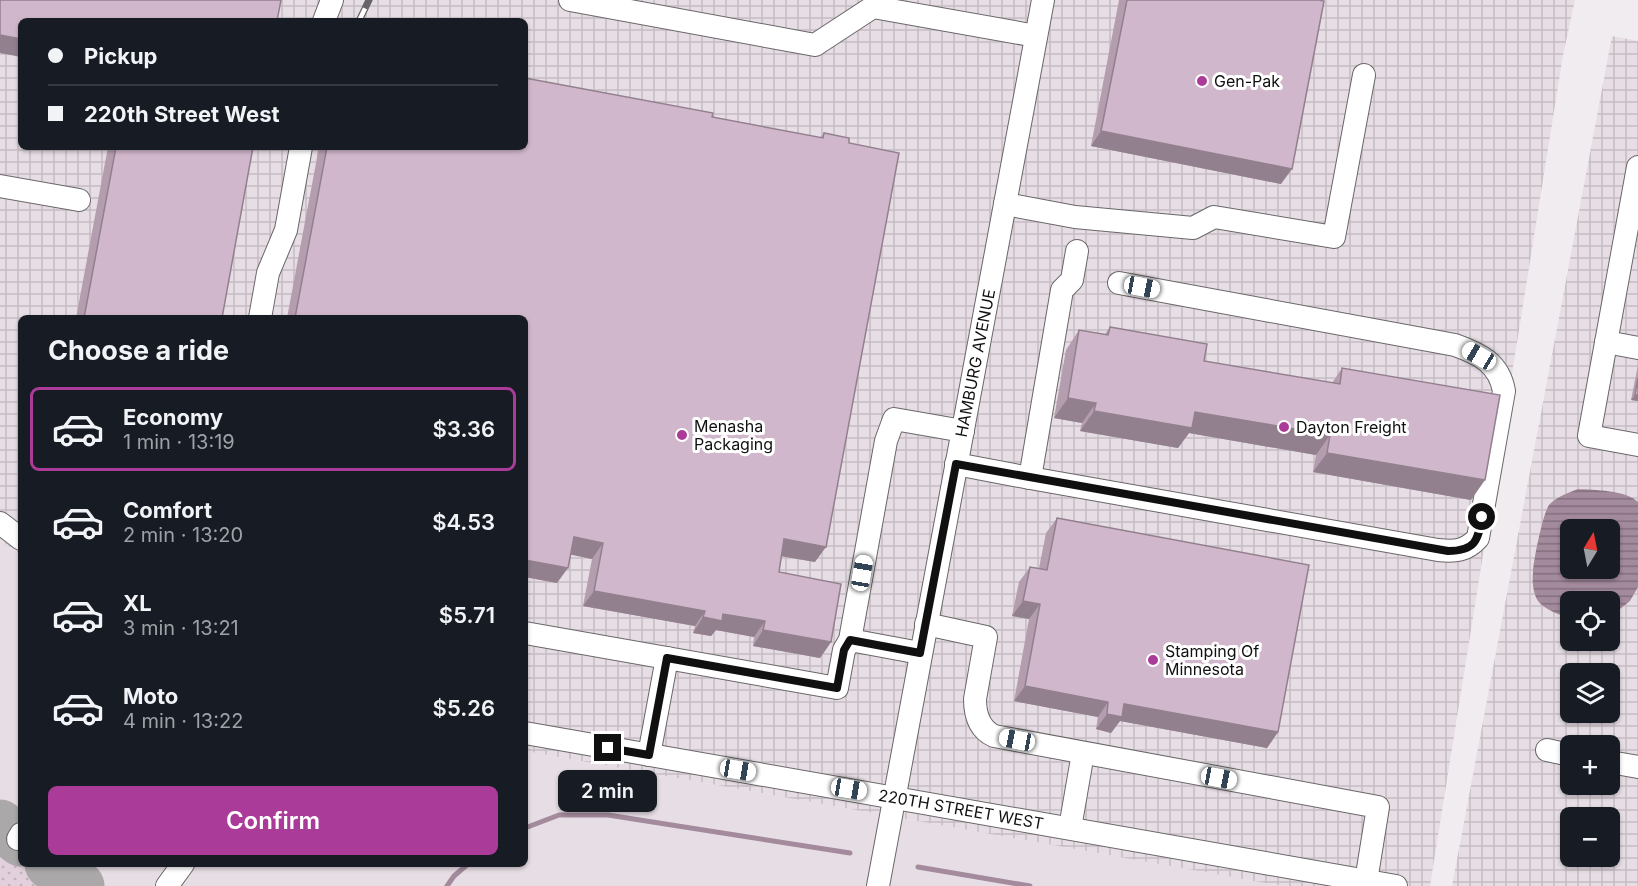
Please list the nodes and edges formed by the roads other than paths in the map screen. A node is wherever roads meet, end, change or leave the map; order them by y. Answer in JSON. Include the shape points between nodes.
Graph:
{"nodes":[{"id":1,"x":332,"y":0,"type":"edge"},
{"id":2,"x":570,"y":0,"type":"edge"},
{"id":3,"x":1042,"y":0,"type":"edge"},
{"id":4,"x":325,"y":18,"type":"edge"},
{"id":5,"x":1036,"y":36,"type":"junction"},
{"id":6,"x":1364,"y":75,"type":"dead end"},
{"id":7,"x":300,"y":150,"type":"edge"},
{"id":8,"x":1638,"y":167,"type":"edge"},
{"id":9,"x":0,"y":186,"type":"edge"},
{"id":10,"x":79,"y":200,"type":"dead end"},
{"id":11,"x":1005,"y":204,"type":"junction"},
{"id":12,"x":1077,"y":251,"type":"dead end"},
{"id":13,"x":1119,"y":283,"type":"dead end"},
{"id":14,"x":261,"y":315,"type":"edge"},
{"id":15,"x":1606,"y":342,"type":"junction"},
{"id":16,"x":1638,"y":348,"type":"edge"},
{"id":17,"x":963,"y":431,"type":"junction"},
{"id":18,"x":1638,"y":445,"type":"edge"},
{"id":19,"x":956,"y":464,"type":"junction"},
{"id":20,"x":1030,"y":478,"type":"junction"},
{"id":21,"x":0,"y":523,"type":"edge"},
{"id":22,"x":18,"y":537,"type":"edge"},
{"id":23,"x":926,"y":624,"type":"junction"},
{"id":24,"x":528,"y":634,"type":"edge"},
{"id":25,"x":850,"y":640,"type":"junction"},
{"id":26,"x":920,"y":653,"type":"junction"},
{"id":27,"x":667,"y":658,"type":"junction"},
{"id":28,"x":528,"y":734,"type":"edge"},
{"id":29,"x":1547,"y":750,"type":"dead end"},
{"id":30,"x":1083,"y":753,"type":"junction"},
{"id":31,"x":1560,"y":753,"type":"edge"},
{"id":32,"x":649,"y":755,"type":"junction"},
{"id":33,"x":1620,"y":764,"type":"edge"},
{"id":34,"x":1638,"y":767,"type":"edge"},
{"id":35,"x":893,"y":797,"type":"junction"},
{"id":36,"x":1070,"y":828,"type":"junction"},
{"id":37,"x":181,"y":867,"type":"edge"},
{"id":38,"x":1366,"y":881,"type":"junction"},
{"id":39,"x":167,"y":886,"type":"edge"},
{"id":40,"x":878,"y":886,"type":"edge"},
{"id":41,"x":1396,"y":886,"type":"edge"}],
"edges":[{"from":1,"to":4,"type":"street"},
{"from":2,"to":5,"type":"street","via":[[815,45],[873,7]]},
{"from":3,"to":5,"type":"street","name":"HAMBURG AVENUE"},
{"from":5,"to":11,"type":"street","name":"HAMBURG AVENUE"},
{"from":6,"to":11,"type":"street","via":[[1334,237],[1214,217],[1193,228],[1075,217]]},
{"from":7,"to":14,"type":"street","via":[[286,230],[268,273]]},
{"from":8,"to":15,"type":"street"},
{"from":9,"to":10,"type":"street"},
{"from":11,"to":17,"type":"street","name":"HAMBURG AVENUE"},
{"from":12,"to":20,"type":"street","via":[[1072,280],[1062,290]]},
{"from":13,"to":20,"type":"street","via":[[1455,345],[1490,363],[1502,380],[1504,391],[1478,538],[1461,551],[1438,550]]},
{"from":15,"to":16,"type":"street"},
{"from":15,"to":18,"type":"street","via":[[1589,436]]},
{"from":17,"to":19,"type":"street","name":"HAMBURG AVENUE"},
{"from":17,"to":25,"type":"street","via":[[894,418],[886,441]]},
{"from":19,"to":20,"type":"street"},
{"from":19,"to":23,"type":"street","name":"HAMBURG AVENUE"},
{"from":21,"to":22,"type":"street"},
{"from":23,"to":26,"type":"street","name":"HAMBURG AVENUE"},
{"from":23,"to":30,"type":"street","via":[[986,637],[975,699],[977,718],[984,730],[994,736]]},
{"from":24,"to":27,"type":"street"},
{"from":25,"to":26,"type":"street"},
{"from":25,"to":27,"type":"street","via":[[844,650],[837,688]]},
{"from":26,"to":35,"type":"street","name":"HAMBURG AVENUE"},
{"from":27,"to":32,"type":"street"},
{"from":28,"to":32,"type":"street","name":"220TH STREET WEST"},
{"from":29,"to":31,"type":"street"},
{"from":30,"to":36,"type":"street"},
{"from":30,"to":38,"type":"street","via":[[1378,807]]},
{"from":32,"to":35,"type":"street","name":"220TH STREET WEST"},
{"from":33,"to":34,"type":"street"},
{"from":35,"to":36,"type":"street","name":"220TH STREET WEST"},
{"from":35,"to":40,"type":"street","name":"HAMBURG AVENUE"},
{"from":36,"to":38,"type":"street","name":"220TH STREET WEST"},
{"from":37,"to":39,"type":"street"},
{"from":38,"to":41,"type":"street","name":"220TH STREET WEST"}]}
